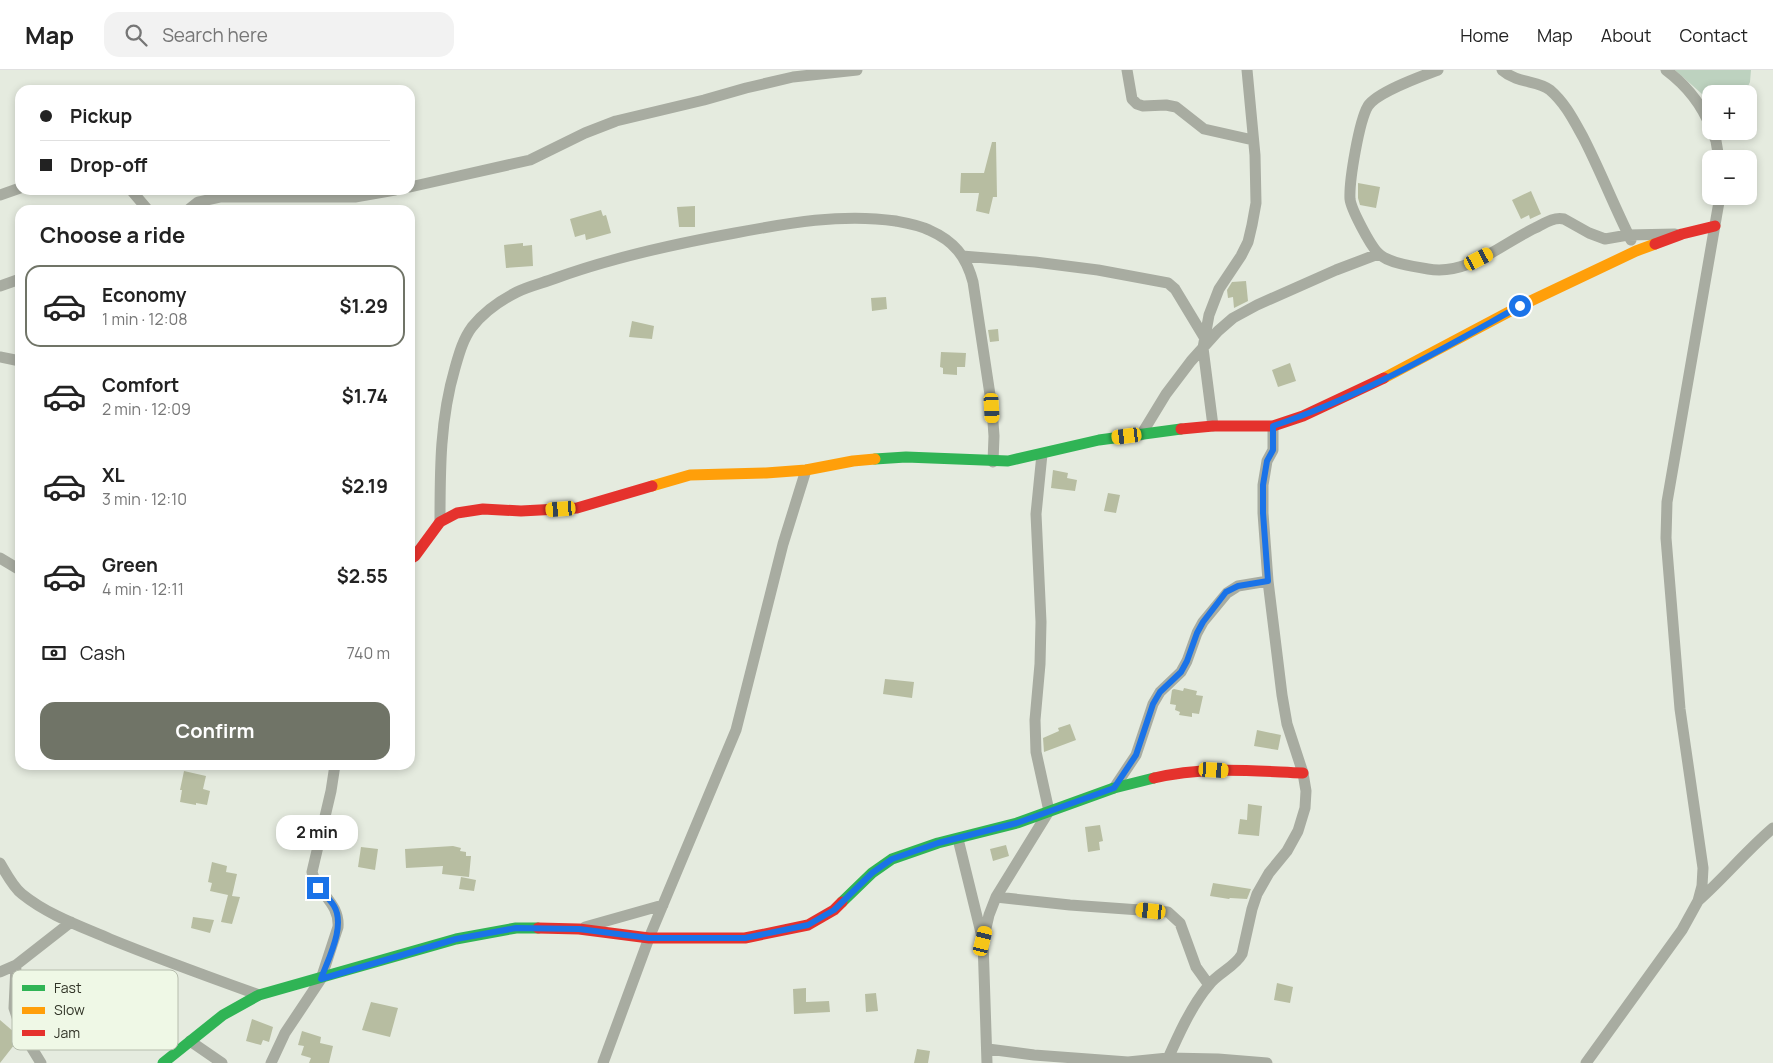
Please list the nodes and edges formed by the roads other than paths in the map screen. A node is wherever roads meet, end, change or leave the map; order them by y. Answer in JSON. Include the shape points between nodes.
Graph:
{"nodes":[{"id":1,"x":857,"y":70,"type":"edge"},
{"id":2,"x":1127,"y":70,"type":"edge"},
{"id":3,"x":1247,"y":70,"type":"edge"},
{"id":4,"x":1438,"y":70,"type":"edge"},
{"id":5,"x":1502,"y":70,"type":"edge"},
{"id":6,"x":1666,"y":70,"type":"edge"},
{"id":7,"x":1702,"y":109,"type":"edge"},
{"id":8,"x":1253,"y":140,"type":"junction"},
{"id":9,"x":415,"y":186,"type":"edge"},
{"id":10,"x":15,"y":190,"type":"edge"},
{"id":11,"x":0,"y":195,"type":"edge"},
{"id":12,"x":135,"y":195,"type":"edge"},
{"id":13,"x":366,"y":195,"type":"edge"},
{"id":14,"x":144,"y":205,"type":"edge"},
{"id":15,"x":194,"y":205,"type":"edge"},
{"id":16,"x":1718,"y":205,"type":"edge"},
{"id":17,"x":1715,"y":226,"type":"junction"},
{"id":18,"x":1682,"y":234,"type":"junction"},
{"id":19,"x":1628,"y":235,"type":"junction"},
{"id":20,"x":1636,"y":251,"type":"junction"},
{"id":21,"x":1378,"y":254,"type":"junction"},
{"id":22,"x":962,"y":256,"type":"junction"},
{"id":23,"x":15,"y":281,"type":"edge"},
{"id":24,"x":0,"y":286,"type":"edge"},
{"id":25,"x":1203,"y":342,"type":"junction"},
{"id":26,"x":0,"y":357,"type":"edge"},
{"id":27,"x":15,"y":360,"type":"edge"},
{"id":28,"x":1213,"y":426,"type":"junction"},
{"id":29,"x":1273,"y":426,"type":"junction"},
{"id":30,"x":1141,"y":434,"type":"junction"},
{"id":31,"x":1042,"y":454,"type":"junction"},
{"id":32,"x":993,"y":462,"type":"junction"},
{"id":33,"x":806,"y":470,"type":"junction"},
{"id":34,"x":440,"y":522,"type":"junction"},
{"id":35,"x":415,"y":556,"type":"edge"},
{"id":36,"x":0,"y":558,"type":"edge"},
{"id":37,"x":15,"y":567,"type":"edge"},
{"id":38,"x":1268,"y":581,"type":"junction"},
{"id":39,"x":334,"y":770,"type":"edge"},
{"id":40,"x":1304,"y":773,"type":"junction"},
{"id":41,"x":1114,"y":788,"type":"junction"},
{"id":42,"x":1049,"y":811,"type":"junction"},
{"id":43,"x":1773,"y":828,"type":"edge"},
{"id":44,"x":958,"y":839,"type":"junction"},
{"id":45,"x":0,"y":863,"type":"edge"},
{"id":46,"x":996,"y":897,"type":"junction"},
{"id":47,"x":1698,"y":901,"type":"junction"},
{"id":48,"x":663,"y":905,"type":"junction"},
{"id":49,"x":71,"y":922,"type":"junction"},
{"id":50,"x":579,"y":929,"type":"junction"},
{"id":51,"x":649,"y":938,"type":"junction"},
{"id":52,"x":983,"y":941,"type":"junction"},
{"id":53,"x":16,"y":965,"type":"junction"},
{"id":54,"x":16,"y":970,"type":"edge"},
{"id":55,"x":0,"y":972,"type":"edge"},
{"id":56,"x":321,"y":979,"type":"junction"},
{"id":57,"x":1209,"y":985,"type":"junction"},
{"id":58,"x":259,"y":995,"type":"junction"},
{"id":59,"x":190,"y":1041,"type":"junction"},
{"id":60,"x":988,"y":1049,"type":"junction"},
{"id":61,"x":32,"y":1050,"type":"edge"},
{"id":62,"x":1167,"y":1061,"type":"edge"},
{"id":63,"x":41,"y":1063,"type":"edge"},
{"id":64,"x":163,"y":1063,"type":"edge"},
{"id":65,"x":222,"y":1063,"type":"edge"},
{"id":66,"x":271,"y":1063,"type":"edge"},
{"id":67,"x":603,"y":1063,"type":"edge"},
{"id":68,"x":988,"y":1063,"type":"edge"},
{"id":69,"x":1267,"y":1063,"type":"edge"},
{"id":70,"x":1586,"y":1063,"type":"edge"}],
"edges":[{"from":1,"to":9,"type":"street","via":[[793,78],[616,121],[530,160]]},
{"from":2,"to":8,"type":"street","via":[[1132,99],[1137,104],[1176,108],[1204,129]]},
{"from":3,"to":8,"type":"street"},
{"from":4,"to":21,"type":"street","via":[[1377,97],[1368,105],[1362,120],[1350,200]]},
{"from":5,"to":19,"type":"street","via":[[1518,80],[1548,88],[1568,109]]},
{"from":6,"to":7,"type":"street","via":[[1678,78]]},
{"from":8,"to":25,"type":"street","via":[[1256,203],[1248,242],[1219,289]]},
{"from":10,"to":11,"type":"street"},
{"from":12,"to":14,"type":"street"},
{"from":13,"to":15,"type":"street","via":[[221,197]]},
{"from":16,"to":17,"type":"street"},
{"from":17,"to":18,"type":"street"},
{"from":17,"to":47,"type":"street","via":[[1667,502],[1666,538],[1680,709],[1703,868]]},
{"from":18,"to":19,"type":"street"},
{"from":18,"to":20,"type":"street"},
{"from":19,"to":20,"type":"street"},
{"from":19,"to":21,"type":"street","via":[[1598,237],[1559,218],[1528,231],[1464,267],[1446,271],[1409,265]]},
{"from":20,"to":29,"type":"street","via":[[1520,306],[1361,390]]},
{"from":21,"to":25,"type":"street","via":[[1257,304]]},
{"from":22,"to":25,"type":"street","via":[[1098,270],[1168,283],[1175,289]]},
{"from":22,"to":32,"type":"street","via":[[973,282],[992,408]]},
{"from":22,"to":34,"type":"street","via":[[928,229],[880,219],[837,218],[699,239],[625,256],[516,292],[489,310],[472,328],[460,349],[449,388],[441,437]]},
{"from":23,"to":24,"type":"street"},
{"from":25,"to":28,"type":"street"},
{"from":25,"to":30,"type":"street"},
{"from":26,"to":27,"type":"street"},
{"from":28,"to":29,"type":"street"},
{"from":28,"to":30,"type":"street"},
{"from":29,"to":38,"type":"street","via":[[1273,450],[1267,461],[1263,485]]},
{"from":30,"to":31,"type":"street"},
{"from":31,"to":32,"type":"street"},
{"from":31,"to":42,"type":"street","via":[[1036,514],[1040,664],[1036,752]]},
{"from":32,"to":33,"type":"street","via":[[906,457],[853,461]]},
{"from":33,"to":34,"type":"street","via":[[690,475],[577,508],[483,510],[457,513]]},
{"from":33,"to":48,"type":"street","via":[[783,544],[736,730]]},
{"from":34,"to":35,"type":"street"},
{"from":36,"to":37,"type":"street"},
{"from":38,"to":40,"type":"street","via":[[1287,724]]},
{"from":38,"to":41,"type":"street","via":[[1238,586],[1226,592],[1203,622],[1181,672],[1160,692],[1153,704],[1136,755]]},
{"from":39,"to":56,"type":"street","via":[[312,872],[339,919]]},
{"from":40,"to":41,"type":"street","via":[[1214,770],[1175,773]]},
{"from":40,"to":57,"type":"street","via":[[1305,808],[1298,830],[1287,851],[1259,888],[1239,960]]},
{"from":41,"to":42,"type":"street"},
{"from":42,"to":44,"type":"street"},
{"from":42,"to":46,"type":"street"},
{"from":43,"to":47,"type":"street"},
{"from":44,"to":51,"type":"street","via":[[892,859],[872,873],[834,910],[808,925],[745,938]]},
{"from":44,"to":52,"type":"street"},
{"from":45,"to":49,"type":"street","via":[[20,892],[40,907]]},
{"from":46,"to":52,"type":"street"},
{"from":46,"to":57,"type":"street","via":[[1168,912],[1180,924],[1196,967]]},
{"from":47,"to":70,"type":"street","via":[[1682,930]]},
{"from":48,"to":50,"type":"street"},
{"from":48,"to":51,"type":"street"},
{"from":49,"to":53,"type":"street"},
{"from":49,"to":58,"type":"street"},
{"from":50,"to":51,"type":"street"},
{"from":50,"to":56,"type":"street","via":[[516,928],[456,939]]},
{"from":51,"to":67,"type":"street"},
{"from":52,"to":60,"type":"street"},
{"from":53,"to":54,"type":"street"},
{"from":53,"to":55,"type":"street"},
{"from":56,"to":58,"type":"street"},
{"from":56,"to":66,"type":"street","via":[[285,1033]]},
{"from":57,"to":62,"type":"street"},
{"from":58,"to":59,"type":"street","via":[[223,1015]]},
{"from":59,"to":64,"type":"street"},
{"from":59,"to":65,"type":"street"},
{"from":60,"to":62,"type":"street","via":[[1118,1061]]},
{"from":60,"to":68,"type":"street"},
{"from":61,"to":63,"type":"street"},
{"from":62,"to":69,"type":"street","via":[[1227,1059]]}]}
